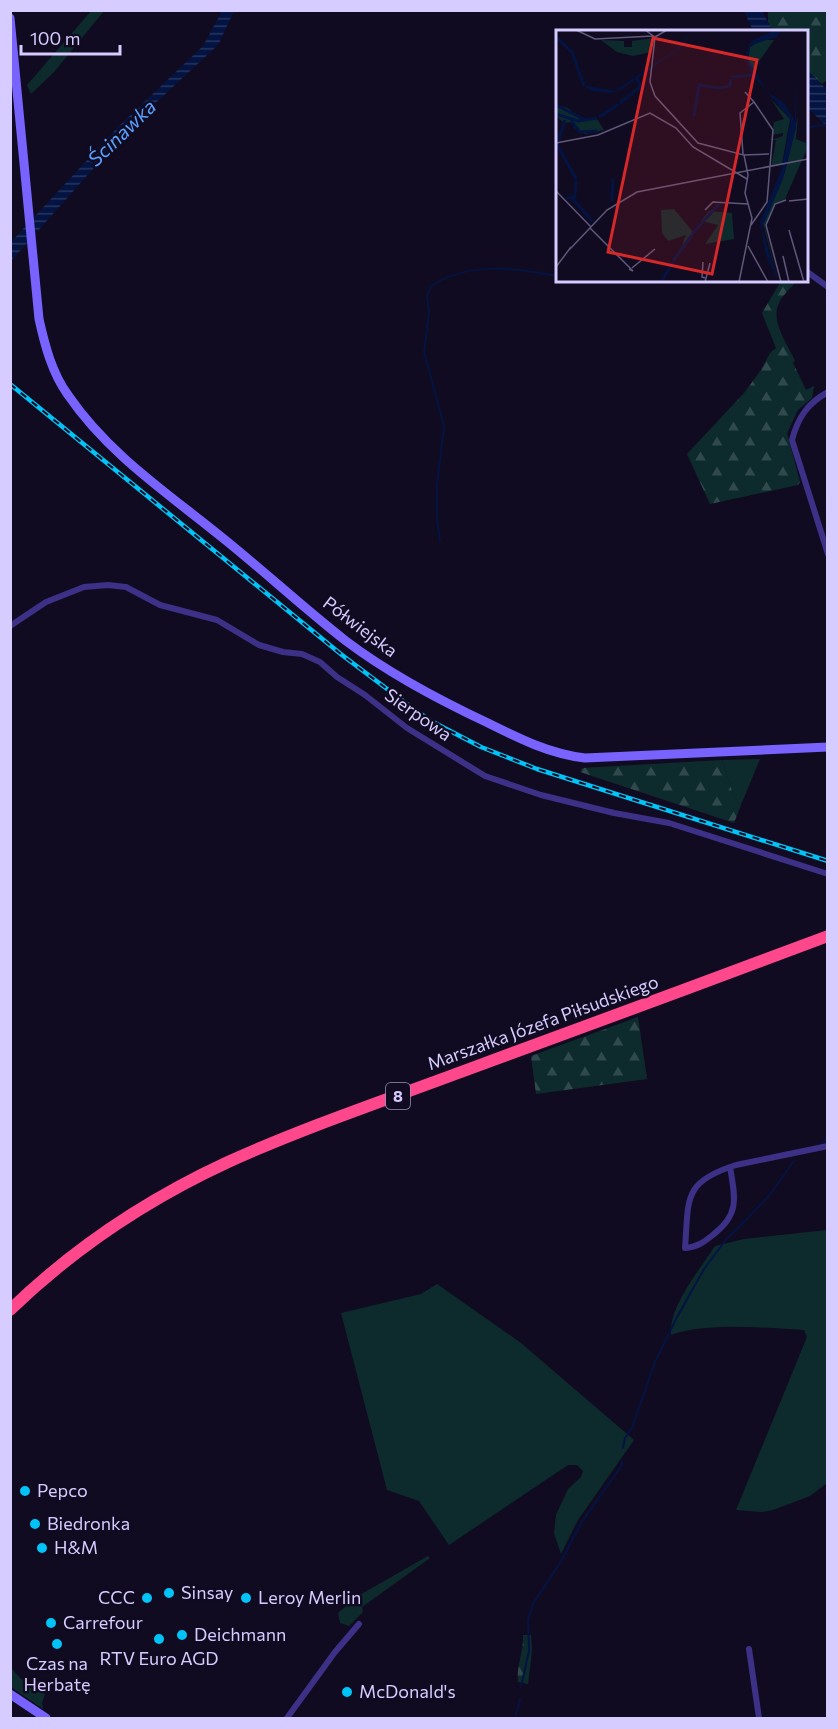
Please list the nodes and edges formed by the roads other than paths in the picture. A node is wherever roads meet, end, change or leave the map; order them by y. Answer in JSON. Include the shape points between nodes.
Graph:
{"nodes":[{"id":1,"x":10,"y":18,"type":"edge"},
{"id":2,"x":808,"y":273,"type":"edge"},
{"id":3,"x":828,"y":287,"type":"edge"},
{"id":4,"x":828,"y":392,"type":"edge"},
{"id":5,"x":828,"y":554,"type":"edge"},
{"id":6,"x":10,"y":627,"type":"edge"},
{"id":7,"x":828,"y":747,"type":"edge"},
{"id":8,"x":828,"y":874,"type":"edge"},
{"id":9,"x":822,"y":938,"type":"edge"},
{"id":10,"x":828,"y":1146,"type":"edge"},
{"id":11,"x":730,"y":1167,"type":"junction"},
{"id":12,"x":10,"y":1310,"type":"edge"},
{"id":13,"x":359,"y":1624,"type":"dead end"},
{"id":14,"x":749,"y":1649,"type":"dead end"},
{"id":15,"x":10,"y":1694,"type":"edge"},
{"id":16,"x":46,"y":1719,"type":"edge"},
{"id":17,"x":287,"y":1719,"type":"edge"},
{"id":18,"x":759,"y":1719,"type":"edge"}],
"edges":[{"from":1,"to":7,"type":"street","name":"Półwiejska","via":[[39,320],[45,346],[66,394],[110,447],[347,641],[384,667],[519,739],[563,756],[585,758]]},
{"from":2,"to":3,"type":"street"},
{"from":4,"to":5,"type":"street","via":[[807,407],[792,440]]},
{"from":6,"to":8,"type":"street","name":"Sierpowa","via":[[46,602],[84,587],[126,587],[160,605],[217,620],[259,645],[320,662],[407,728],[485,776],[541,795],[669,823]]},
{"from":9,"to":12,"type":"highway","name":"Marszałka Józefa Piłsudskiego","number":"8","via":[[228,1162],[151,1202],[105,1232]]},
{"from":10,"to":11,"type":"street"},
{"from":11,"to":11,"type":"street","via":[[708,1175],[692,1191],[685,1248],[697,1247],[733,1214]]},
{"from":13,"to":17,"type":"street"},
{"from":14,"to":18,"type":"street"},
{"from":15,"to":16,"type":"street"}]}
